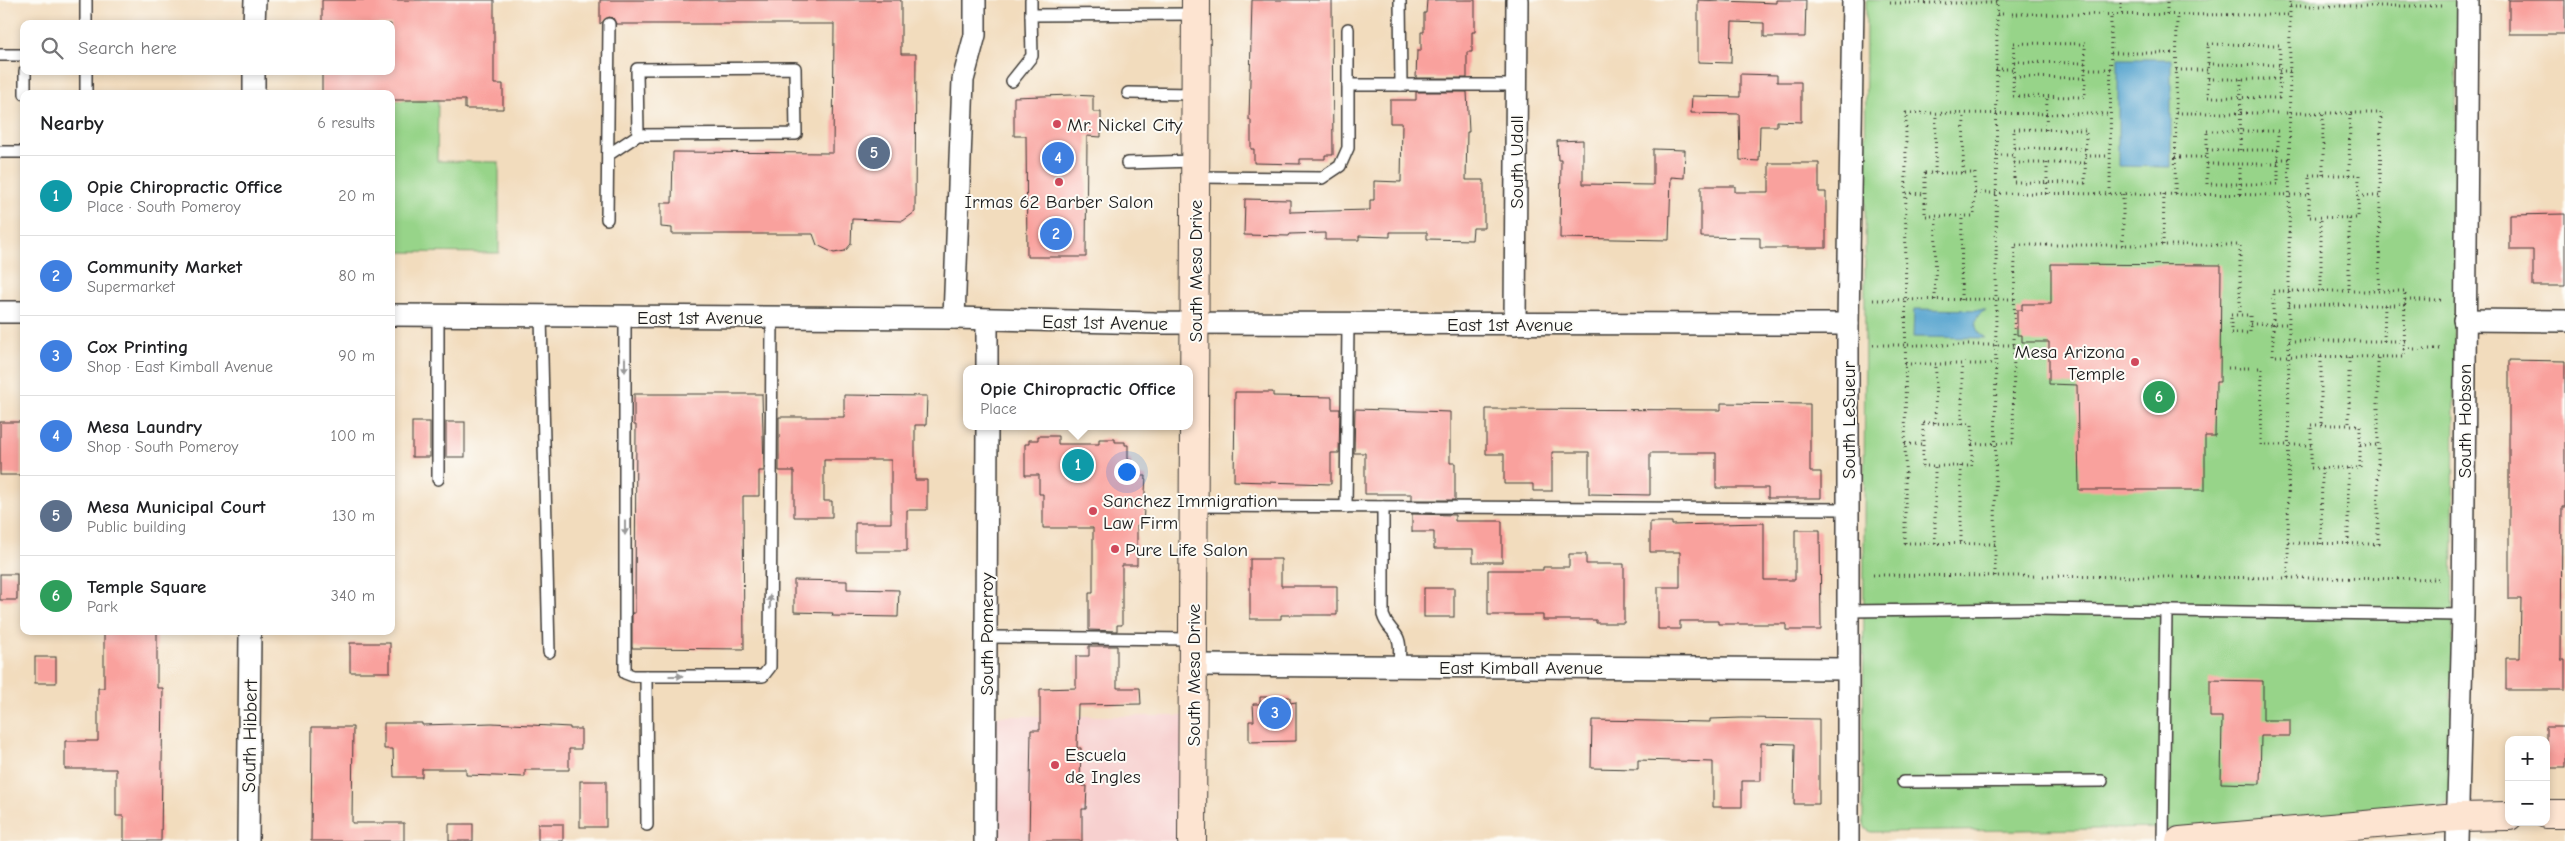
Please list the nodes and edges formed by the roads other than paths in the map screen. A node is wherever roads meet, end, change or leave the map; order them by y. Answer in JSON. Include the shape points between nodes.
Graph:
{"nodes":[{"id":1,"x":86,"y":0,"type":"edge"},
{"id":2,"x":255,"y":0,"type":"edge"},
{"id":3,"x":975,"y":0,"type":"edge"},
{"id":4,"x":1031,"y":0,"type":"edge"},
{"id":5,"x":1400,"y":0,"type":"edge"},
{"id":6,"x":1517,"y":0,"type":"edge"},
{"id":7,"x":1853,"y":0,"type":"edge"},
{"id":8,"x":2468,"y":0,"type":"edge"},
{"id":9,"x":1196,"y":7,"type":"edge"},
{"id":10,"x":1031,"y":15,"type":"junction"},
{"id":11,"x":86,"y":20,"type":"edge"},
{"id":12,"x":254,"y":20,"type":"edge"},
{"id":13,"x":610,"y":24,"type":"dead end"},
{"id":14,"x":1348,"y":29,"type":"dead end"},
{"id":15,"x":0,"y":55,"type":"edge"},
{"id":16,"x":20,"y":55,"type":"edge"},
{"id":17,"x":25,"y":75,"type":"edge"},
{"id":18,"x":86,"y":75,"type":"edge"},
{"id":19,"x":254,"y":75,"type":"edge"},
{"id":20,"x":1012,"y":81,"type":"dead end"},
{"id":21,"x":1348,"y":85,"type":"junction"},
{"id":22,"x":1401,"y":85,"type":"junction"},
{"id":23,"x":1516,"y":85,"type":"junction"},
{"id":24,"x":25,"y":90,"type":"edge"},
{"id":25,"x":86,"y":90,"type":"edge"},
{"id":26,"x":254,"y":90,"type":"edge"},
{"id":27,"x":1128,"y":93,"type":"dead end"},
{"id":28,"x":1196,"y":94,"type":"junction"},
{"id":29,"x":638,"y":135,"type":"junction"},
{"id":30,"x":0,"y":152,"type":"edge"},
{"id":31,"x":20,"y":152,"type":"edge"},
{"id":32,"x":608,"y":155,"type":"junction"},
{"id":33,"x":1127,"y":163,"type":"dead end"},
{"id":34,"x":1196,"y":169,"type":"junction"},
{"id":35,"x":608,"y":219,"type":"dead end"},
{"id":36,"x":0,"y":312,"type":"edge"},
{"id":37,"x":20,"y":312,"type":"edge"},
{"id":38,"x":395,"y":315,"type":"edge"},
{"id":39,"x":438,"y":315,"type":"junction"},
{"id":40,"x":542,"y":316,"type":"junction"},
{"id":41,"x":625,"y":316,"type":"junction"},
{"id":42,"x":772,"y":317,"type":"junction"},
{"id":43,"x":954,"y":318,"type":"junction"},
{"id":44,"x":987,"y":320,"type":"junction"},
{"id":45,"x":2464,"y":320,"type":"junction"},
{"id":46,"x":2565,"y":321,"type":"edge"},
{"id":47,"x":1195,"y":323,"type":"junction"},
{"id":48,"x":1348,"y":324,"type":"junction"},
{"id":49,"x":1515,"y":324,"type":"junction"},
{"id":50,"x":1848,"y":324,"type":"junction"},
{"id":51,"x":987,"y":365,"type":"edge"},
{"id":52,"x":987,"y":430,"type":"edge"},
{"id":53,"x":438,"y":479,"type":"dead end"},
{"id":54,"x":1194,"y":506,"type":"junction"},
{"id":55,"x":1346,"y":507,"type":"junction"},
{"id":56,"x":1383,"y":507,"type":"junction"},
{"id":57,"x":1848,"y":509,"type":"junction"},
{"id":58,"x":1848,"y":611,"type":"junction"},
{"id":59,"x":2166,"y":611,"type":"junction"},
{"id":60,"x":2463,"y":615,"type":"junction"},
{"id":61,"x":250,"y":635,"type":"edge"},
{"id":62,"x":986,"y":637,"type":"junction"},
{"id":63,"x":550,"y":652,"type":"dead end"},
{"id":64,"x":1193,"y":652,"type":"junction"},
{"id":65,"x":1399,"y":666,"type":"junction"},
{"id":66,"x":1848,"y":669,"type":"junction"},
{"id":67,"x":646,"y":676,"type":"junction"},
{"id":68,"x":1903,"y":782,"type":"dead end"},
{"id":69,"x":2102,"y":782,"type":"dead end"},
{"id":70,"x":2550,"y":814,"type":"edge"},
{"id":71,"x":2565,"y":814,"type":"edge"},
{"id":72,"x":2505,"y":817,"type":"edge"},
{"id":73,"x":647,"y":825,"type":"dead end"},
{"id":74,"x":2457,"y":829,"type":"edge"},
{"id":75,"x":2298,"y":836,"type":"edge"},
{"id":76,"x":248,"y":841,"type":"edge"},
{"id":77,"x":985,"y":841,"type":"edge"},
{"id":78,"x":1192,"y":841,"type":"edge"},
{"id":79,"x":1848,"y":841,"type":"edge"},
{"id":80,"x":2163,"y":841,"type":"edge"},
{"id":81,"x":2180,"y":841,"type":"edge"},
{"id":82,"x":2184,"y":841,"type":"edge"}],
"edges":[{"from":1,"to":11,"type":"lane"},
{"from":2,"to":12,"type":"street"},
{"from":3,"to":43,"type":"street","via":[[975,35],[963,80]]},
{"from":4,"to":10,"type":"lane"},
{"from":5,"to":22,"type":"lane"},
{"from":6,"to":23,"type":"street","name":"South Udall"},
{"from":7,"to":50,"type":"street","name":"South LeSueur"},
{"from":8,"to":45,"type":"street","name":"South Hobson"},
{"from":9,"to":10,"type":"lane"},
{"from":9,"to":28,"type":"main road","name":"South Mesa Drive"},
{"from":10,"to":20,"type":"lane","via":[[1032,56]]},
{"from":13,"to":32,"type":"lane"},
{"from":14,"to":21,"type":"lane"},
{"from":15,"to":16,"type":"lane"},
{"from":17,"to":24,"type":"lane"},
{"from":18,"to":25,"type":"lane"},
{"from":19,"to":26,"type":"street"},
{"from":21,"to":22,"type":"lane"},
{"from":21,"to":34,"type":"lane","via":[[1348,148],[1340,166],[1322,178]]},
{"from":22,"to":23,"type":"lane"},
{"from":23,"to":49,"type":"street","name":"South Udall"},
{"from":27,"to":28,"type":"lane"},
{"from":28,"to":34,"type":"main road","name":"South Mesa Drive"},
{"from":29,"to":29,"type":"lane","via":[[796,134],[795,68],[637,69]]},
{"from":29,"to":32,"type":"lane"},
{"from":30,"to":31,"type":"lane"},
{"from":32,"to":35,"type":"lane"},
{"from":33,"to":34,"type":"lane"},
{"from":34,"to":47,"type":"main road","name":"South Mesa Drive"},
{"from":36,"to":37,"type":"street"},
{"from":38,"to":39,"type":"street","name":"East 1st Avenue"},
{"from":39,"to":40,"type":"street","name":"East 1st Avenue"},
{"from":39,"to":53,"type":"lane"},
{"from":40,"to":41,"type":"street","name":"East 1st Avenue"},
{"from":40,"to":63,"type":"lane"},
{"from":41,"to":42,"type":"street","name":"East 1st Avenue"},
{"from":41,"to":67,"type":"lane","one_way":true,"via":[[625,673]]},
{"from":42,"to":43,"type":"street","name":"East 1st Avenue"},
{"from":67,"to":42,"type":"lane","one_way":true,"via":[[763,676],[770,667]]},
{"from":43,"to":44,"type":"street","name":"East 1st Avenue"},
{"from":44,"to":47,"type":"street","name":"East 1st Avenue"},
{"from":44,"to":51,"type":"street"},
{"from":45,"to":46,"type":"street"},
{"from":45,"to":60,"type":"street","name":"South Hobson"},
{"from":47,"to":48,"type":"street","name":"East 1st Avenue"},
{"from":47,"to":54,"type":"main road","name":"South Mesa Drive"},
{"from":48,"to":49,"type":"street","name":"East 1st Avenue"},
{"from":48,"to":55,"type":"lane"},
{"from":49,"to":50,"type":"street","name":"East 1st Avenue"},
{"from":50,"to":57,"type":"street","name":"South LeSueur"},
{"from":52,"to":62,"type":"street","name":"South Pomeroy"},
{"from":54,"to":55,"type":"lane"},
{"from":54,"to":64,"type":"main road","name":"South Mesa Drive"},
{"from":55,"to":56,"type":"lane"},
{"from":56,"to":57,"type":"lane"},
{"from":56,"to":65,"type":"lane","via":[[1383,615],[1386,626],[1399,643]]},
{"from":57,"to":58,"type":"street","name":"South LeSueur"},
{"from":58,"to":59,"type":"lane"},
{"from":58,"to":66,"type":"street","name":"South LeSueur"},
{"from":59,"to":60,"type":"lane"},
{"from":59,"to":80,"type":"lane"},
{"from":60,"to":74,"type":"street","name":"South Hobson"},
{"from":61,"to":76,"type":"street","name":"South Hibbert"},
{"from":62,"to":64,"type":"lane"},
{"from":62,"to":77,"type":"street","name":"South Pomeroy"},
{"from":64,"to":65,"type":"street","name":"East Kimball Avenue"},
{"from":64,"to":78,"type":"main road","name":"South Mesa Drive"},
{"from":65,"to":66,"type":"street","name":"East Kimball Avenue"},
{"from":66,"to":79,"type":"street","name":"South LeSueur"},
{"from":67,"to":73,"type":"lane"},
{"from":68,"to":69,"type":"lane"},
{"from":70,"to":71,"type":"main road"},
{"from":72,"to":74,"type":"main road"},
{"from":74,"to":75,"type":"main road"},
{"from":75,"to":82,"type":"main road"},
{"from":81,"to":82,"type":"main road"}]}
